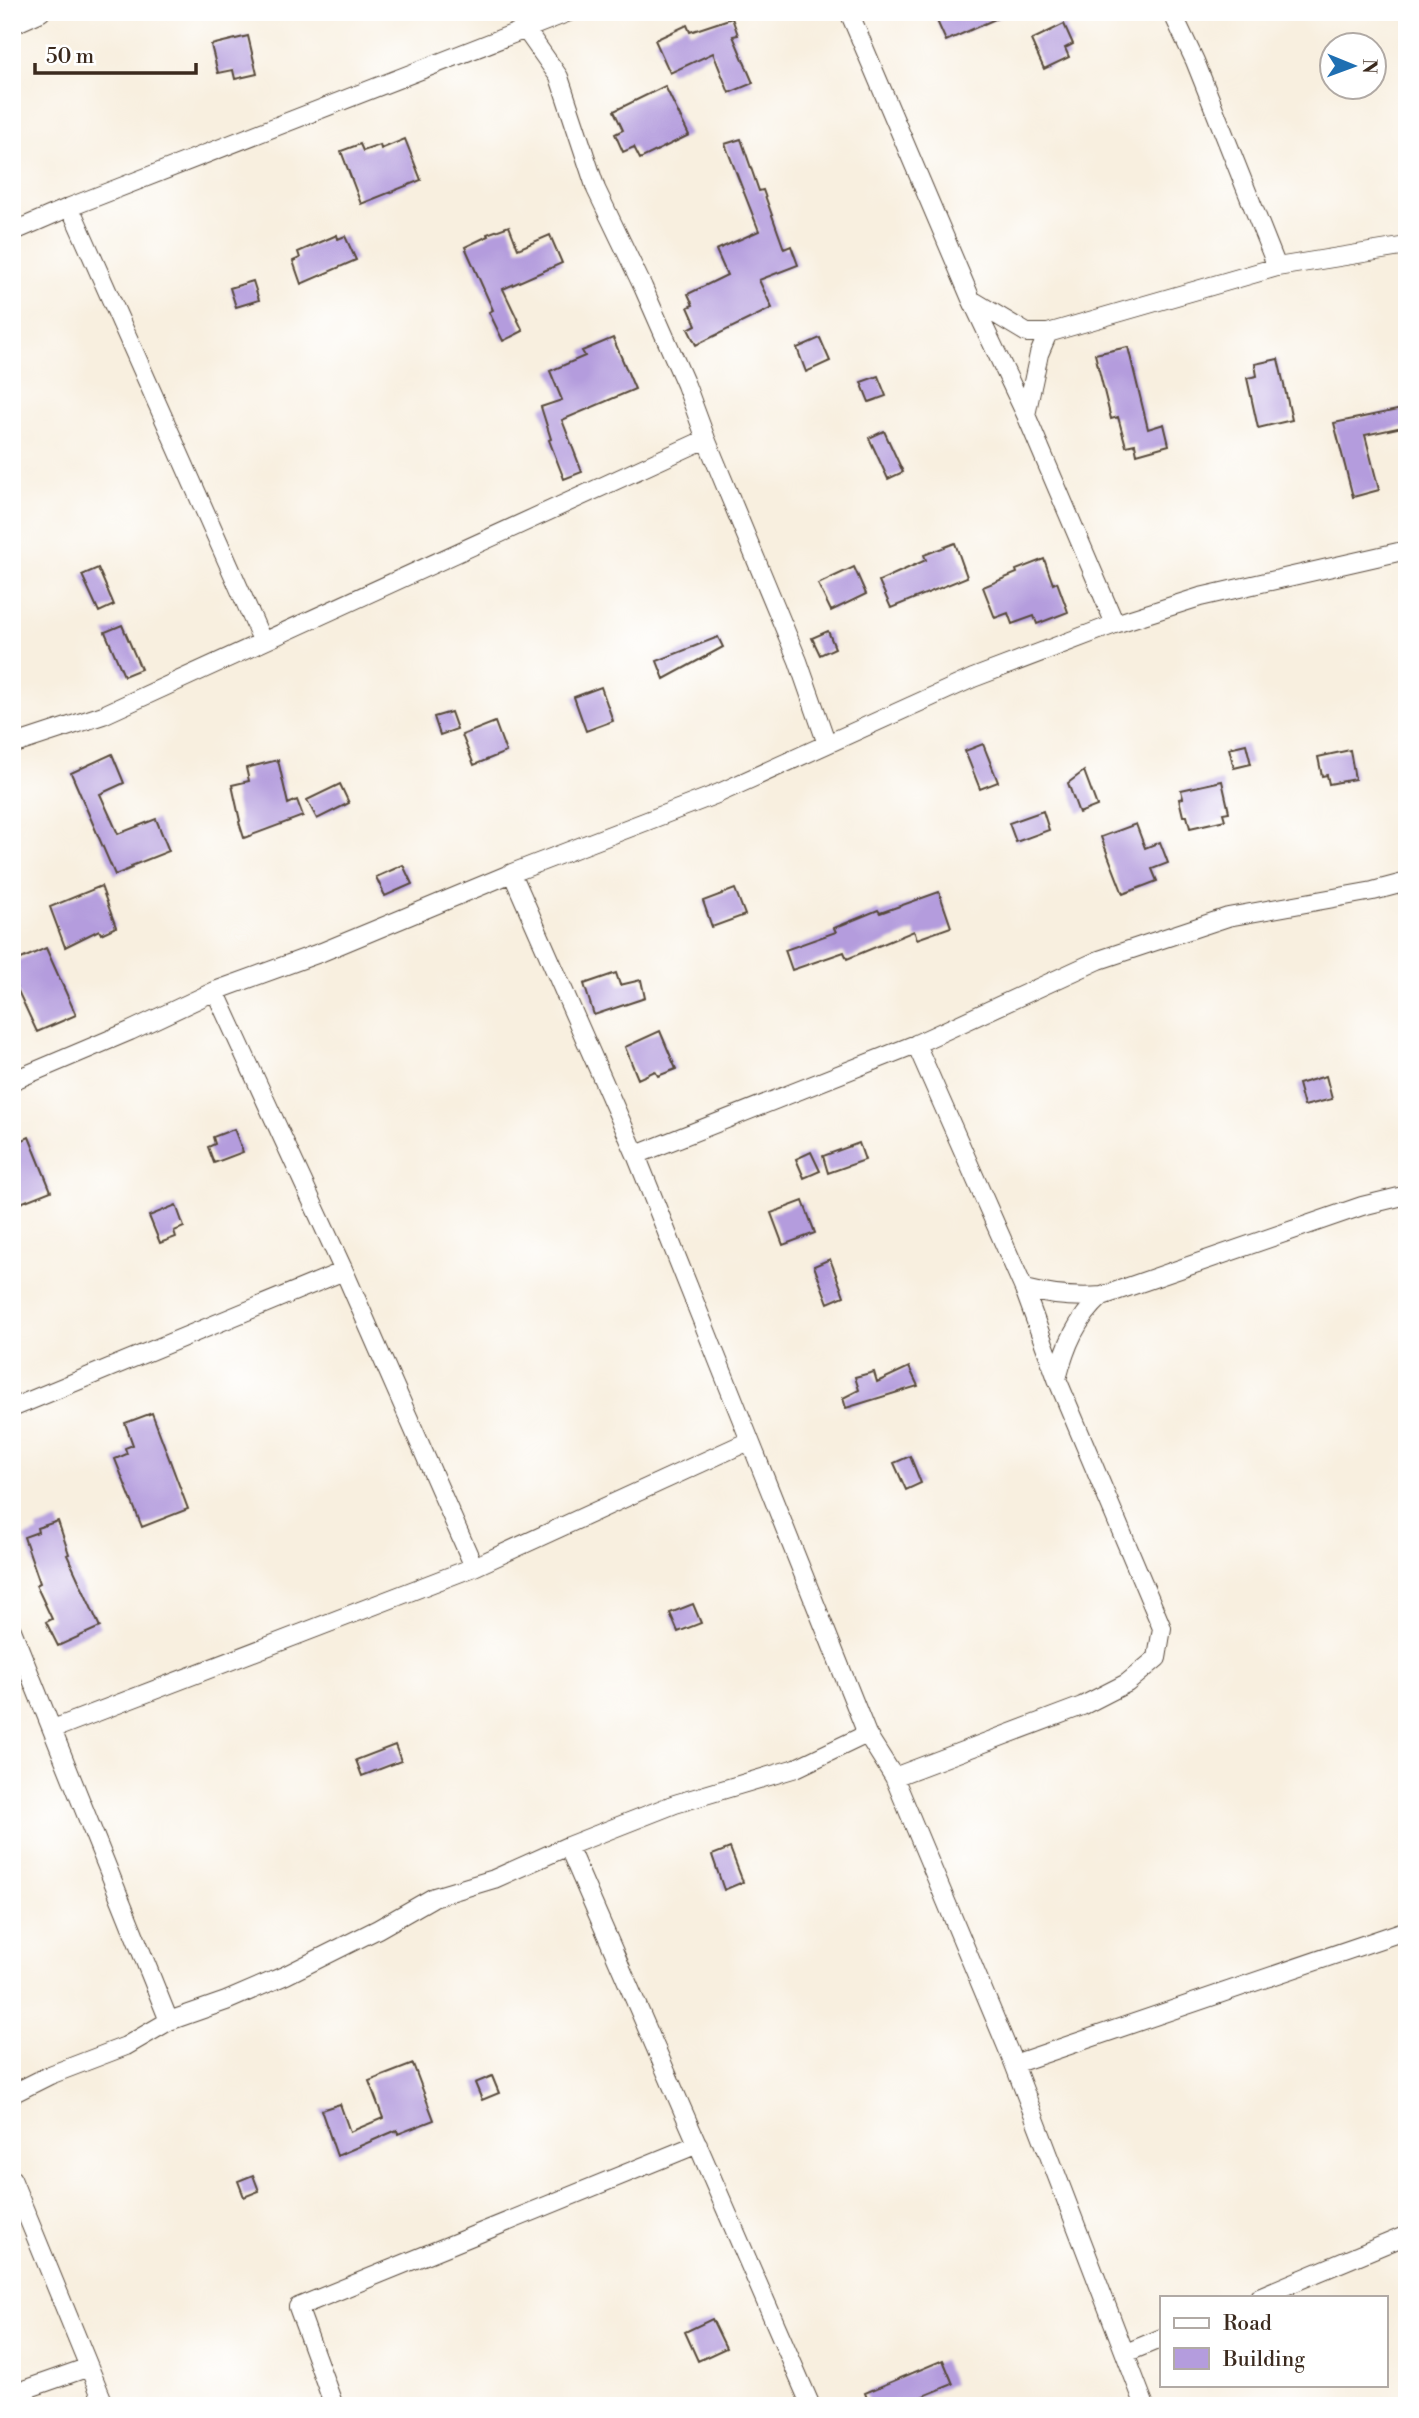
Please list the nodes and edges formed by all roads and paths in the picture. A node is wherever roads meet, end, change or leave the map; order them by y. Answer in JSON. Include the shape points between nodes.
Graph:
{"nodes":[{"id":1,"x":41,"y":12,"type":"edge"},
{"id":2,"x":569,"y":12,"type":"edge"},
{"id":3,"x":849,"y":12,"type":"edge"},
{"id":4,"x":1172,"y":12,"type":"edge"},
{"id":5,"x":12,"y":25,"type":"edge"},
{"id":6,"x":526,"y":30,"type":"junction"},
{"id":7,"x":69,"y":207,"type":"junction"},
{"id":8,"x":12,"y":232,"type":"edge"},
{"id":9,"x":1407,"y":246,"type":"edge"},
{"id":10,"x":1277,"y":267,"type":"junction"},
{"id":11,"x":971,"y":299,"type":"junction"},
{"id":12,"x":1048,"y":333,"type":"junction"},
{"id":13,"x":1026,"y":415,"type":"junction"},
{"id":14,"x":706,"y":439,"type":"junction"},
{"id":15,"x":1407,"y":550,"type":"edge"},
{"id":16,"x":1115,"y":624,"type":"junction"},
{"id":17,"x":262,"y":640,"type":"junction"},
{"id":18,"x":827,"y":744,"type":"junction"},
{"id":19,"x":12,"y":745,"type":"edge"},
{"id":20,"x":512,"y":873,"type":"junction"},
{"id":21,"x":1407,"y":882,"type":"edge"},
{"id":22,"x":215,"y":991,"type":"junction"},
{"id":23,"x":916,"y":1044,"type":"junction"},
{"id":24,"x":12,"y":1081,"type":"edge"},
{"id":25,"x":636,"y":1155,"type":"junction"},
{"id":26,"x":1407,"y":1195,"type":"edge"},
{"id":27,"x":344,"y":1271,"type":"junction"},
{"id":28,"x":1024,"y":1289,"type":"junction"},
{"id":29,"x":1102,"y":1296,"type":"junction"},
{"id":30,"x":1057,"y":1378,"type":"junction"},
{"id":31,"x":12,"y":1408,"type":"edge"},
{"id":32,"x":749,"y":1441,"type":"junction"},
{"id":33,"x":474,"y":1567,"type":"junction"},
{"id":34,"x":12,"y":1630,"type":"edge"},
{"id":35,"x":52,"y":1729,"type":"junction"},
{"id":36,"x":867,"y":1734,"type":"junction"},
{"id":37,"x":894,"y":1777,"type":"junction"},
{"id":38,"x":568,"y":1846,"type":"junction"},
{"id":39,"x":1407,"y":1930,"type":"edge"},
{"id":40,"x":169,"y":2021,"type":"junction"},
{"id":41,"x":1013,"y":2064,"type":"junction"},
{"id":42,"x":12,"y":2094,"type":"edge"},
{"id":43,"x":698,"y":2144,"type":"junction"},
{"id":44,"x":12,"y":2179,"type":"edge"},
{"id":45,"x":1407,"y":2235,"type":"edge"},
{"id":46,"x":1261,"y":2296,"type":"edge"},
{"id":47,"x":1160,"y":2339,"type":"edge"},
{"id":48,"x":1126,"y":2353,"type":"junction"},
{"id":49,"x":89,"y":2367,"type":"junction"},
{"id":50,"x":12,"y":2394,"type":"edge"},
{"id":51,"x":105,"y":2406,"type":"edge"},
{"id":52,"x":334,"y":2406,"type":"edge"},
{"id":53,"x":811,"y":2406,"type":"edge"},
{"id":54,"x":1145,"y":2406,"type":"edge"}],
"edges":[{"from":1,"to":5,"type":"street"},
{"from":2,"to":6,"type":"street"},
{"from":3,"to":11,"type":"street"},
{"from":4,"to":10,"type":"street"},
{"from":6,"to":7,"type":"street"},
{"from":6,"to":14,"type":"street","via":[[559,77],[596,189],[649,300]]},
{"from":7,"to":8,"type":"street"},
{"from":7,"to":17,"type":"street"},
{"from":9,"to":10,"type":"street"},
{"from":10,"to":12,"type":"street"},
{"from":11,"to":12,"type":"street","via":[[1027,333]]},
{"from":11,"to":13,"type":"street"},
{"from":12,"to":13,"type":"street"},
{"from":13,"to":16,"type":"street"},
{"from":14,"to":17,"type":"street"},
{"from":14,"to":18,"type":"street","via":[[798,661]]},
{"from":15,"to":16,"type":"street","via":[[1200,597]]},
{"from":16,"to":18,"type":"street","via":[[973,678]]},
{"from":17,"to":19,"type":"street","via":[[103,715]]},
{"from":18,"to":20,"type":"street","via":[[716,794]]},
{"from":20,"to":22,"type":"street"},
{"from":20,"to":25,"type":"street"},
{"from":21,"to":23,"type":"street","via":[[1228,917],[1112,956]]},
{"from":22,"to":24,"type":"street"},
{"from":22,"to":27,"type":"street"},
{"from":23,"to":25,"type":"street"},
{"from":23,"to":28,"type":"street"},
{"from":25,"to":32,"type":"street"},
{"from":26,"to":29,"type":"street","via":[[1362,1206]]},
{"from":27,"to":31,"type":"street"},
{"from":27,"to":33,"type":"street"},
{"from":28,"to":29,"type":"street","via":[[1050,1296]]},
{"from":28,"to":30,"type":"street"},
{"from":29,"to":30,"type":"street","via":[[1086,1311],[1072,1336]]},
{"from":30,"to":37,"type":"street","via":[[1162,1628],[1157,1658],[1127,1683],[1082,1706]]},
{"from":32,"to":33,"type":"street"},
{"from":32,"to":36,"type":"street"},
{"from":33,"to":35,"type":"street"},
{"from":34,"to":35,"type":"street"},
{"from":35,"to":40,"type":"street"},
{"from":36,"to":37,"type":"street"},
{"from":36,"to":38,"type":"street","via":[[796,1768],[675,1804]]},
{"from":37,"to":41,"type":"street"},
{"from":38,"to":40,"type":"street","via":[[494,1879],[434,1897],[286,1975]]},
{"from":38,"to":43,"type":"street"},
{"from":39,"to":41,"type":"street"},
{"from":40,"to":42,"type":"street","via":[[126,2046]]},
{"from":41,"to":48,"type":"street"},
{"from":43,"to":52,"type":"street","via":[[298,2307]]},
{"from":43,"to":53,"type":"street"},
{"from":44,"to":49,"type":"street"},
{"from":45,"to":46,"type":"street"},
{"from":47,"to":48,"type":"street"},
{"from":48,"to":54,"type":"street"},
{"from":49,"to":50,"type":"street"},
{"from":49,"to":51,"type":"street"}]}
